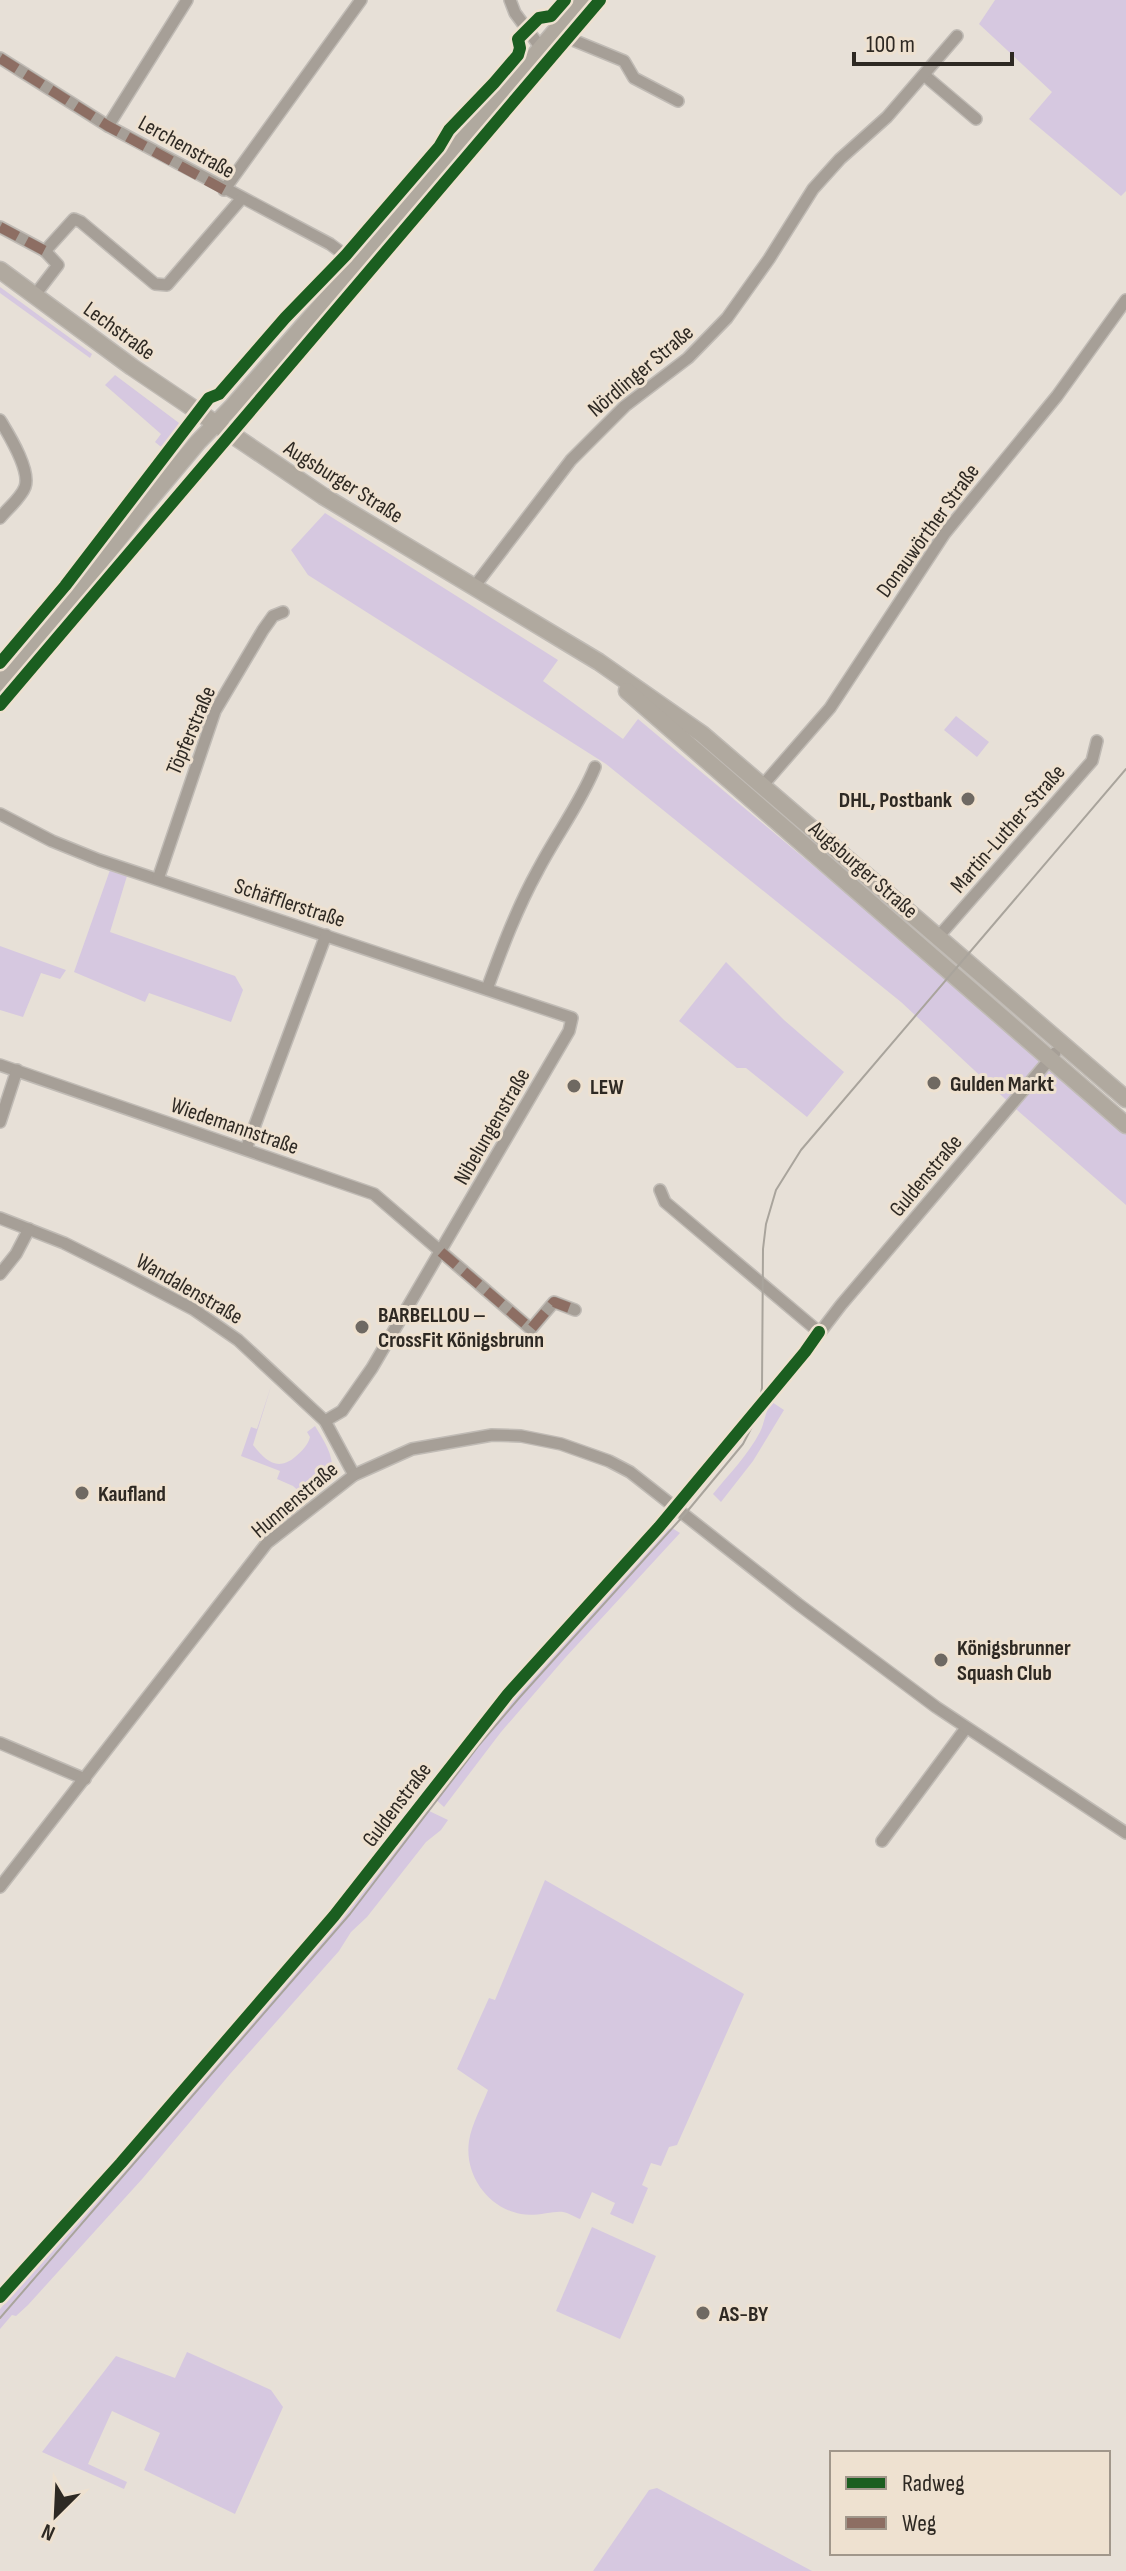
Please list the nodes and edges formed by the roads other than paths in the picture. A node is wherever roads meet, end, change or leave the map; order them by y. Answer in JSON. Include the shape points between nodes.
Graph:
{"nodes":[{"id":1,"x":187,"y":0,"type":"edge"},
{"id":2,"x":361,"y":0,"type":"edge"},
{"id":3,"x":510,"y":0,"type":"edge"},
{"id":4,"x":582,"y":0,"type":"edge"},
{"id":5,"x":557,"y":30,"type":"junction"},
{"id":6,"x":957,"y":36,"type":"dead end"},
{"id":7,"x":541,"y":48,"type":"junction"},
{"id":8,"x":0,"y":58,"type":"edge"},
{"id":9,"x":924,"y":75,"type":"junction"},
{"id":10,"x":678,"y":101,"type":"dead end"},
{"id":11,"x":976,"y":119,"type":"dead end"},
{"id":12,"x":108,"y":126,"type":"junction"},
{"id":13,"x":224,"y":190,"type":"junction"},
{"id":14,"x":242,"y":198,"type":"junction"},
{"id":15,"x":0,"y":227,"type":"edge"},
{"id":16,"x":45,"y":251,"type":"junction"},
{"id":17,"x":357,"y":264,"type":"junction"},
{"id":18,"x":0,"y":270,"type":"edge"},
{"id":19,"x":35,"y":295,"type":"junction"},
{"id":20,"x":1126,"y":300,"type":"edge"},
{"id":21,"x":0,"y":420,"type":"edge"},
{"id":22,"x":216,"y":425,"type":"junction"},
{"id":23,"x":0,"y":518,"type":"edge"},
{"id":24,"x":474,"y":587,"type":"junction"},
{"id":25,"x":283,"y":612,"type":"dead end"},
{"id":26,"x":573,"y":647,"type":"junction"},
{"id":27,"x":0,"y":684,"type":"edge"},
{"id":28,"x":1097,"y":741,"type":"dead end"},
{"id":29,"x":595,"y":767,"type":"dead end"},
{"id":30,"x":763,"y":785,"type":"junction"},
{"id":31,"x":0,"y":814,"type":"edge"},
{"id":32,"x":158,"y":879,"type":"junction"},
{"id":33,"x":326,"y":935,"type":"junction"},
{"id":34,"x":939,"y":936,"type":"junction"},
{"id":35,"x":487,"y":989,"type":"junction"},
{"id":36,"x":572,"y":1018,"type":"joint"},
{"id":37,"x":1063,"y":1044,"type":"junction"},
{"id":38,"x":1049,"y":1059,"type":"junction"},
{"id":39,"x":0,"y":1065,"type":"edge"},
{"id":40,"x":17,"y":1070,"type":"junction"},
{"id":41,"x":1126,"y":1099,"type":"edge"},
{"id":42,"x":0,"y":1122,"type":"edge"},
{"id":43,"x":1126,"y":1125,"type":"edge"},
{"id":44,"x":246,"y":1149,"type":"junction"},
{"id":45,"x":660,"y":1190,"type":"dead end"},
{"id":46,"x":0,"y":1218,"type":"edge"},
{"id":47,"x":29,"y":1229,"type":"junction"},
{"id":48,"x":441,"y":1252,"type":"junction"},
{"id":49,"x":0,"y":1274,"type":"edge"},
{"id":50,"x":575,"y":1310,"type":"dead end"},
{"id":51,"x":819,"y":1332,"type":"junction"},
{"id":52,"x":325,"y":1421,"type":"junction"},
{"id":53,"x":354,"y":1475,"type":"junction"},
{"id":54,"x":675,"y":1507,"type":"junction"},
{"id":55,"x":966,"y":1728,"type":"junction"},
{"id":56,"x":0,"y":1743,"type":"edge"},
{"id":57,"x":85,"y":1779,"type":"junction"},
{"id":58,"x":1126,"y":1833,"type":"edge"},
{"id":59,"x":882,"y":1841,"type":"dead end"},
{"id":60,"x":0,"y":1887,"type":"edge"},
{"id":61,"x":0,"y":2297,"type":"edge"}],
"edges":[{"from":1,"to":12,"type":"street"},
{"from":2,"to":13,"type":"street"},
{"from":3,"to":7,"type":"street"},
{"from":4,"to":5,"type":"street"},
{"from":5,"to":7,"type":"street"},
{"from":5,"to":10,"type":"street","via":[[624,61],[634,78]]},
{"from":6,"to":9,"type":"street","name":"Nördlinger Straße"},
{"from":7,"to":17,"type":"street"},
{"from":8,"to":12,"type":"street","name":"Lerchenstraße"},
{"from":9,"to":11,"type":"street"},
{"from":9,"to":24,"type":"street","name":"Nördlinger Straße","via":[[813,189],[727,318],[571,460]]},
{"from":12,"to":13,"type":"street","name":"Lerchenstraße"},
{"from":13,"to":14,"type":"street","name":"Lerchenstraße"},
{"from":14,"to":16,"type":"street","via":[[167,285],[155,284],[74,219]]},
{"from":14,"to":17,"type":"street","name":"Lerchenstraße"},
{"from":15,"to":16,"type":"street"},
{"from":16,"to":19,"type":"street","via":[[58,265]]},
{"from":17,"to":22,"type":"street"},
{"from":18,"to":19,"type":"street","name":"Lechstraße"},
{"from":19,"to":22,"type":"street","name":"Lechstraße"},
{"from":20,"to":30,"type":"street","name":"Donauwörther Straße","via":[[1055,400],[945,533],[830,708]]},
{"from":21,"to":23,"type":"street","via":[[27,479]]},
{"from":22,"to":24,"type":"street","name":"Augsburger Straße"},
{"from":22,"to":27,"type":"street"},
{"from":24,"to":26,"type":"street","name":"Augsburger Straße"},
{"from":25,"to":32,"type":"street","name":"Töpferstraße","via":[[263,630],[215,711]]},
{"from":26,"to":30,"type":"street","name":"Augsburger Straße","via":[[702,734]]},
{"from":26,"to":38,"type":"street","name":"Augsburger Straße"},
{"from":28,"to":34,"type":"street","name":"Martin-Luther-Straße","via":[[1092,761]]},
{"from":29,"to":35,"type":"street","via":[[517,912]]},
{"from":30,"to":34,"type":"street","name":"Augsburger Straße"},
{"from":31,"to":32,"type":"street","name":"Schäfflerstraße","via":[[52,841]]},
{"from":32,"to":33,"type":"street","name":"Schäfflerstraße"},
{"from":33,"to":35,"type":"street","name":"Schäfflerstraße"},
{"from":33,"to":44,"type":"street"},
{"from":34,"to":37,"type":"street","name":"Augsburger Straße"},
{"from":35,"to":36,"type":"street","name":"Schäfflerstraße"},
{"from":36,"to":48,"type":"street","name":"Nibelungenstraße"},
{"from":37,"to":38,"type":"street","name":"Guldenstraße"},
{"from":37,"to":41,"type":"street","name":"Augsburger Straße"},
{"from":38,"to":43,"type":"street","name":"Augsburger Straße"},
{"from":38,"to":51,"type":"street","name":"Guldenstraße"},
{"from":39,"to":40,"type":"street","name":"Wiedemannstraße"},
{"from":40,"to":42,"type":"street"},
{"from":40,"to":44,"type":"street","name":"Wiedemannstraße"},
{"from":44,"to":48,"type":"street","name":"Wiedemannstraße","via":[[374,1194]]},
{"from":45,"to":51,"type":"street","via":[[665,1202]]},
{"from":46,"to":47,"type":"street","name":"Wandalenstraße"},
{"from":47,"to":49,"type":"street"},
{"from":47,"to":52,"type":"street","name":"Wandalenstraße","via":[[193,1309],[238,1340]]},
{"from":48,"to":50,"type":"street","via":[[531,1329],[554,1302]]},
{"from":48,"to":52,"type":"street","name":"Nibelungenstraße","via":[[351,1401]]},
{"from":51,"to":54,"type":"street","name":"Guldenstraße"},
{"from":52,"to":53,"type":"street","name":"Wandalenstraße"},
{"from":53,"to":54,"type":"street","name":"Hunnenstraße","via":[[412,1449],[492,1435],[521,1436],[609,1461]]},
{"from":53,"to":57,"type":"street","name":"Hunnenstraße","via":[[267,1543]]},
{"from":54,"to":55,"type":"street","name":"Hunnenstraße"},
{"from":54,"to":61,"type":"street","name":"Guldenstraße","via":[[508,1694],[334,1916]]},
{"from":55,"to":58,"type":"street","name":"Hunnenstraße"},
{"from":55,"to":59,"type":"street"},
{"from":56,"to":57,"type":"street"},
{"from":57,"to":60,"type":"street","name":"Hunnenstraße"}]}
